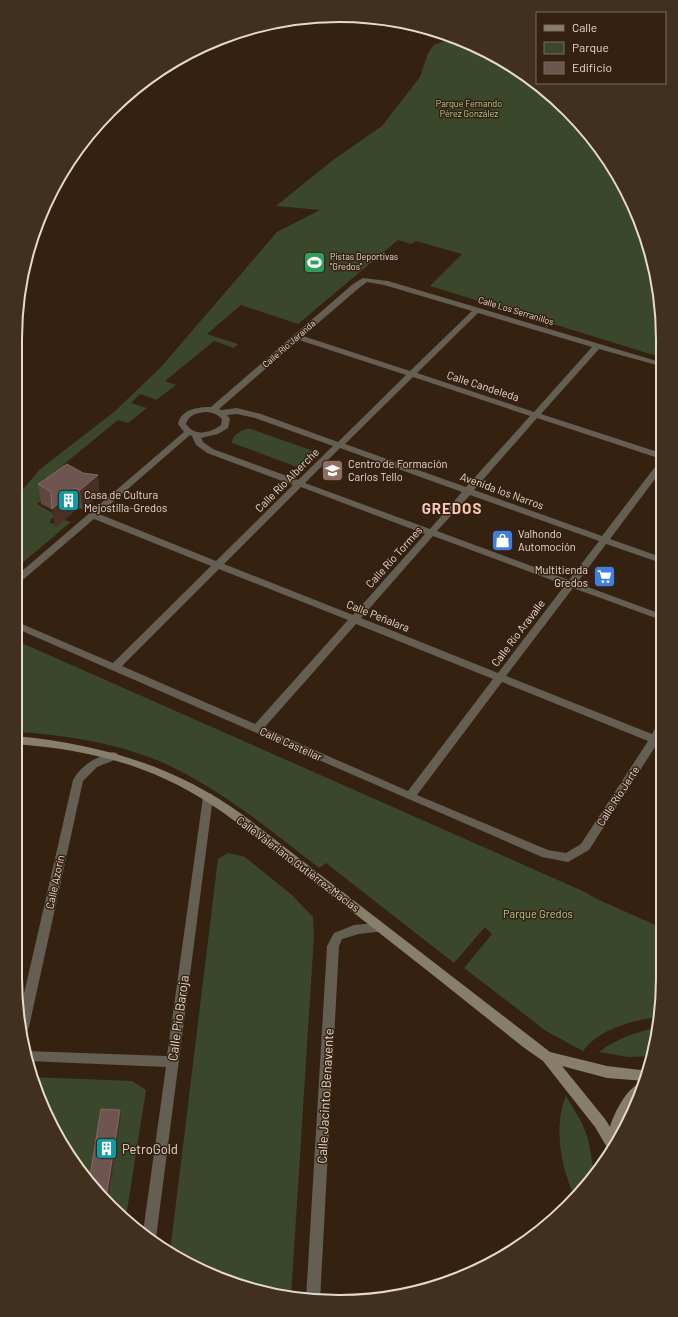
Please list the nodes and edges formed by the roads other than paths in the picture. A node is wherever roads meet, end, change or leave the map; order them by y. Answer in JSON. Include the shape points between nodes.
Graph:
{"nodes":[{"id":1,"x":366,"y":280,"type":"joint"},
{"id":2,"x":477,"y":310,"type":"junction"},
{"id":3,"x":298,"y":337,"type":"junction"},
{"id":4,"x":597,"y":346,"type":"junction"},
{"id":5,"x":656,"y":363,"type":"edge"},
{"id":6,"x":412,"y":374,"type":"junction"},
{"id":7,"x":216,"y":411,"type":"junction"},
{"id":8,"x":536,"y":415,"type":"junction"},
{"id":9,"x":192,"y":433,"type":"junction"},
{"id":10,"x":340,"y":446,"type":"junction"},
{"id":11,"x":656,"y":454,"type":"edge"},
{"id":12,"x":656,"y":472,"type":"edge"},
{"id":13,"x":299,"y":484,"type":"junction"},
{"id":14,"x":468,"y":491,"type":"junction"},
{"id":15,"x":93,"y":515,"type":"junction"},
{"id":16,"x":432,"y":533,"type":"junction"},
{"id":17,"x":604,"y":540,"type":"junction"},
{"id":18,"x":656,"y":558,"type":"edge"},
{"id":19,"x":218,"y":565,"type":"junction"},
{"id":20,"x":22,"y":576,"type":"edge"},
{"id":21,"x":571,"y":584,"type":"junction"},
{"id":22,"x":656,"y":615,"type":"edge"},
{"id":23,"x":355,"y":620,"type":"junction"},
{"id":24,"x":22,"y":627,"type":"edge"},
{"id":25,"x":115,"y":667,"type":"junction"},
{"id":26,"x":500,"y":678,"type":"junction"},
{"id":27,"x":257,"y":730,"type":"junction"},
{"id":28,"x":656,"y":736,"type":"edge"},
{"id":29,"x":654,"y":739,"type":"junction"},
{"id":30,"x":22,"y":741,"type":"edge"},
{"id":31,"x":113,"y":756,"type":"junction"},
{"id":32,"x":410,"y":796,"type":"junction"},
{"id":33,"x":208,"y":797,"type":"junction"},
{"id":34,"x":568,"y":858,"type":"joint"},
{"id":35,"x":381,"y":928,"type":"junction"},
{"id":36,"x":25,"y":1018,"type":"edge"},
{"id":37,"x":32,"y":1056,"type":"edge"},
{"id":38,"x":547,"y":1057,"type":"junction"},
{"id":39,"x":172,"y":1062,"type":"junction"},
{"id":40,"x":640,"y":1075,"type":"edge"},
{"id":41,"x":633,"y":1097,"type":"edge"},
{"id":42,"x":614,"y":1135,"type":"edge"},
{"id":43,"x":611,"y":1141,"type":"edge"},
{"id":44,"x":150,"y":1232,"type":"edge"},
{"id":45,"x":313,"y":1294,"type":"edge"}],
"edges":[{"from":1,"to":2,"type":"street","name":"Calle Los Serranillos","via":[[385,283]]},
{"from":1,"to":3,"type":"street","name":"Calle Río Jaranda"},
{"from":2,"to":4,"type":"street","name":"Calle Los Serranillos"},
{"from":2,"to":6,"type":"street","name":"Calle Río Alberche"},
{"from":3,"to":6,"type":"street","name":"Calle Candeleda"},
{"from":3,"to":7,"type":"street","name":"Calle Río Jaranda"},
{"from":4,"to":5,"type":"street","name":"Calle Los Serranillos"},
{"from":4,"to":8,"type":"street","name":"Calle Río Tormes"},
{"from":6,"to":8,"type":"street","name":"Calle Candeleda"},
{"from":6,"to":10,"type":"street","name":"Calle Río Alberche"},
{"from":7,"to":9,"type":"street","name":"Avenida los Narros","via":[[198,410],[186,416],[182,424]]},
{"from":7,"to":9,"type":"street","via":[[226,419],[223,428],[209,434]]},
{"from":7,"to":10,"type":"street","name":"Avenida los Narros","via":[[246,412]]},
{"from":8,"to":11,"type":"street","name":"Calle Candeleda"},
{"from":8,"to":14,"type":"street","name":"Calle Río Tormes"},
{"from":9,"to":13,"type":"street","via":[[199,443],[210,451]]},
{"from":9,"to":15,"type":"street"},
{"from":10,"to":13,"type":"street","name":"Calle Río Alberche"},
{"from":10,"to":14,"type":"street","name":"Avenida los Narros"},
{"from":12,"to":17,"type":"street","name":"Calle Río Aravalle"},
{"from":13,"to":16,"type":"street"},
{"from":13,"to":19,"type":"street","name":"Calle Río Alberche"},
{"from":14,"to":16,"type":"street","name":"Calle Río Tormes"},
{"from":14,"to":17,"type":"street","name":"Avenida los Narros"},
{"from":15,"to":19,"type":"street","name":"Calle Peñalara"},
{"from":15,"to":20,"type":"street"},
{"from":16,"to":21,"type":"street"},
{"from":16,"to":23,"type":"street","name":"Calle Río Tormes"},
{"from":17,"to":18,"type":"street","name":"Avenida los Narros"},
{"from":17,"to":21,"type":"street","name":"Calle Río Aravalle"},
{"from":19,"to":23,"type":"street","name":"Calle Peñalara"},
{"from":19,"to":25,"type":"street","name":"Calle Río Alberche"},
{"from":21,"to":22,"type":"street"},
{"from":21,"to":26,"type":"street","name":"Calle Río Aravalle"},
{"from":23,"to":26,"type":"street","name":"Calle Peñalara"},
{"from":23,"to":27,"type":"street","name":"Calle Río Tormes"},
{"from":24,"to":25,"type":"street","name":"Calle Castellar"},
{"from":25,"to":27,"type":"street","name":"Calle Castellar"},
{"from":26,"to":29,"type":"street","name":"Calle Peñalara"},
{"from":26,"to":32,"type":"street","name":"Calle Río Aravalle"},
{"from":27,"to":32,"type":"street","name":"Calle Castellar"},
{"from":28,"to":29,"type":"street","name":"Calle Río Jerte"},
{"from":29,"to":34,"type":"street","name":"Calle Río Jerte","via":[[585,847]]},
{"from":30,"to":31,"type":"main road","name":"Calle Valeriano Gutiérrez Macías","via":[[84,749]]},
{"from":31,"to":33,"type":"main road","name":"Calle Valeriano Gutiérrez Macías","via":[[156,770],[190,785]]},
{"from":31,"to":36,"type":"street","name":"Calle Azorín","via":[[97,761],[84,770],[78,780]]},
{"from":32,"to":34,"type":"street","name":"Calle Castellar","via":[[546,854]]},
{"from":33,"to":35,"type":"main road","name":"Calle Valeriano Gutiérrez Macías"},
{"from":33,"to":39,"type":"street","name":"Calle Pío Baroja"},
{"from":35,"to":38,"type":"main road","name":"Calle Valeriano Gutiérrez Macías"},
{"from":35,"to":45,"type":"street","name":"Calle Jacinto Benavente","via":[[362,927],[350,931],[338,936],[333,946]]},
{"from":37,"to":39,"type":"street"},
{"from":38,"to":40,"type":"main road","name":"Calle Valeriano Gutiérrez Macías","via":[[607,1072]]},
{"from":38,"to":43,"type":"main road","name":"Calle Valeriano Gutiérrez Macías","via":[[600,1123]]},
{"from":39,"to":44,"type":"street","name":"Calle Pío Baroja"},
{"from":41,"to":42,"type":"main road","via":[[626,1103],[616,1124]]}]}
